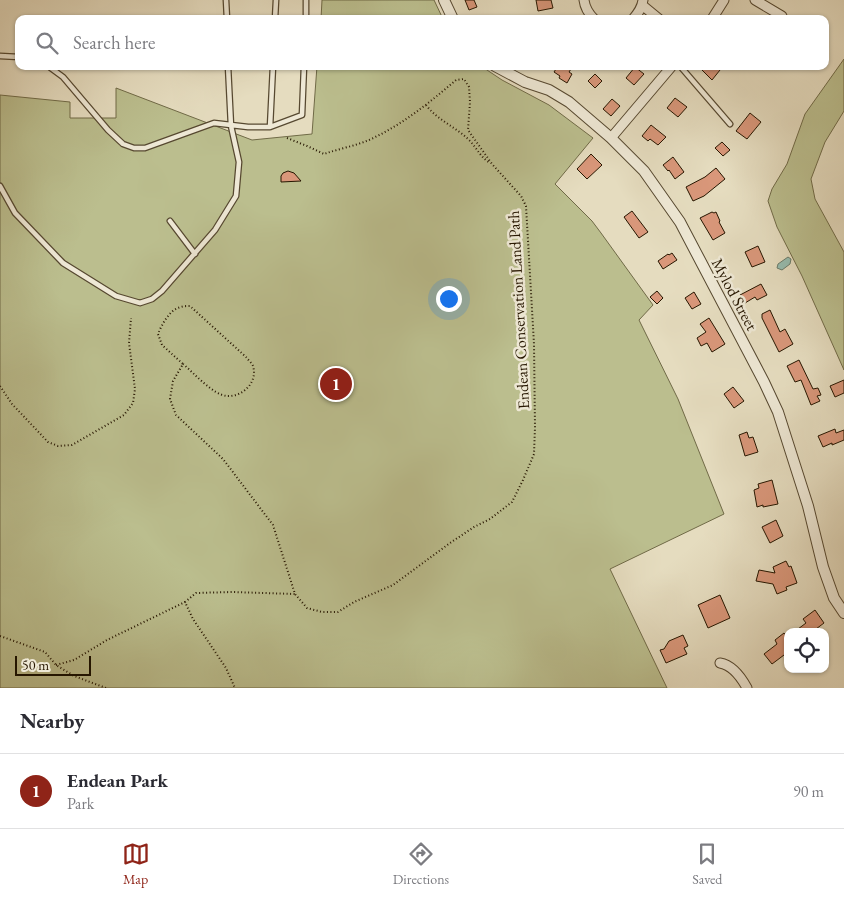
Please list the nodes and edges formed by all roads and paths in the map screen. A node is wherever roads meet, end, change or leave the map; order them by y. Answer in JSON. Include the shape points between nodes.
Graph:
{"nodes":[{"id":1,"x":226,"y":0,"type":"edge"},
{"id":2,"x":276,"y":0,"type":"edge"},
{"id":3,"x":306,"y":0,"type":"edge"},
{"id":4,"x":444,"y":0,"type":"edge"},
{"id":5,"x":584,"y":0,"type":"edge"},
{"id":6,"x":724,"y":0,"type":"edge"},
{"id":7,"x":755,"y":0,"type":"edge"},
{"id":8,"x":643,"y":2,"type":"edge"},
{"id":9,"x":227,"y":15,"type":"edge"},
{"id":10,"x":275,"y":15,"type":"edge"},
{"id":11,"x":306,"y":15,"type":"edge"},
{"id":12,"x":452,"y":15,"type":"edge"},
{"id":13,"x":590,"y":15,"type":"edge"},
{"id":14,"x":636,"y":15,"type":"edge"},
{"id":15,"x":655,"y":15,"type":"edge"},
{"id":16,"x":715,"y":15,"type":"edge"},
{"id":17,"x":780,"y":15,"type":"edge"},
{"id":18,"x":0,"y":56,"type":"edge"},
{"id":19,"x":15,"y":57,"type":"edge"},
{"id":20,"x":53,"y":70,"type":"edge"},
{"id":21,"x":228,"y":70,"type":"edge"},
{"id":22,"x":273,"y":70,"type":"edge"},
{"id":23,"x":304,"y":70,"type":"edge"},
{"id":24,"x":502,"y":70,"type":"edge"},
{"id":25,"x":669,"y":70,"type":"edge"},
{"id":26,"x":683,"y":70,"type":"edge"},
{"id":27,"x":426,"y":105,"type":"junction"},
{"id":28,"x":730,"y":124,"type":"dead end"},
{"id":29,"x":231,"y":126,"type":"junction"},
{"id":30,"x":270,"y":127,"type":"junction"},
{"id":31,"x":286,"y":138,"type":"dead end"},
{"id":32,"x":611,"y":138,"type":"junction"},
{"id":33,"x":492,"y":164,"type":"junction"},
{"id":34,"x":0,"y":186,"type":"edge"},
{"id":35,"x":170,"y":221,"type":"dead end"},
{"id":36,"x":195,"y":254,"type":"junction"},
{"id":37,"x":131,"y":318,"type":"dead end"},
{"id":38,"x":183,"y":364,"type":"junction"},
{"id":39,"x":0,"y":386,"type":"edge"},
{"id":40,"x":294,"y":594,"type":"junction"},
{"id":41,"x":185,"y":602,"type":"junction"},
{"id":42,"x":844,"y":613,"type":"edge"},
{"id":43,"x":0,"y":636,"type":"edge"},
{"id":44,"x":720,"y":663,"type":"dead end"},
{"id":45,"x":56,"y":665,"type":"junction"},
{"id":46,"x":106,"y":688,"type":"edge"},
{"id":47,"x":235,"y":688,"type":"edge"},
{"id":48,"x":747,"y":688,"type":"edge"}],
"edges":[{"from":1,"to":9,"type":"lane"},
{"from":2,"to":10,"type":"lane"},
{"from":3,"to":11,"type":"lane"},
{"from":4,"to":12,"type":"street"},
{"from":5,"to":13,"type":"street"},
{"from":6,"to":16,"type":"street"},
{"from":7,"to":17,"type":"street"},
{"from":8,"to":14,"type":"street"},
{"from":8,"to":15,"type":"street"},
{"from":18,"to":19,"type":"lane"},
{"from":20,"to":29,"type":"lane","via":[[108,130],[123,144],[134,148],[145,148],[214,123]]},
{"from":21,"to":29,"type":"lane"},
{"from":22,"to":30,"type":"lane"},
{"from":23,"to":30,"type":"lane","via":[[302,115]]},
{"from":24,"to":32,"type":"street","name":"Mylod Street","via":[[569,102]]},
{"from":25,"to":32,"type":"street"},
{"from":26,"to":28,"type":"lane"},
{"from":27,"to":31,"type":"path","name":"Endean Conservation Land Path","via":[[368,140],[324,154]]},
{"from":27,"to":33,"type":"path"},
{"from":27,"to":33,"type":"path","name":"Endean Conservation Land Path","via":[[456,80],[464,79],[469,87],[468,130]]},
{"from":29,"to":30,"type":"lane"},
{"from":29,"to":36,"type":"lane","via":[[239,162],[236,196]]},
{"from":32,"to":42,"type":"street","name":"Mylod Street","via":[[644,171],[680,222],[764,382],[778,412],[808,506],[823,567],[834,598]]},
{"from":33,"to":40,"type":"path","name":"Endean Conservation Land Path","via":[[526,206],[535,427],[534,454],[523,480],[512,502],[393,585],[338,612],[307,608]]},
{"from":34,"to":36,"type":"lane","via":[[15,213],[63,263],[116,296],[140,303],[152,299]]},
{"from":35,"to":36,"type":"lane"},
{"from":37,"to":39,"type":"path","via":[[129,343],[136,389],[133,403],[124,415],[72,445],[58,446],[48,442],[12,404]]},
{"from":38,"to":38,"type":"path","via":[[162,345],[158,334],[163,322],[175,310],[190,306],[246,357],[253,366],[254,378],[247,389],[226,396]]},
{"from":38,"to":40,"type":"path","via":[[173,382],[170,399],[176,414],[223,459],[274,525]]},
{"from":40,"to":41,"type":"path","via":[[196,593]]},
{"from":41,"to":45,"type":"path","via":[[106,640],[74,660]]},
{"from":41,"to":47,"type":"path"},
{"from":43,"to":45,"type":"path","via":[[45,652]]},
{"from":44,"to":48,"type":"street","via":[[727,664],[736,672]]},
{"from":45,"to":46,"type":"path"}]}
